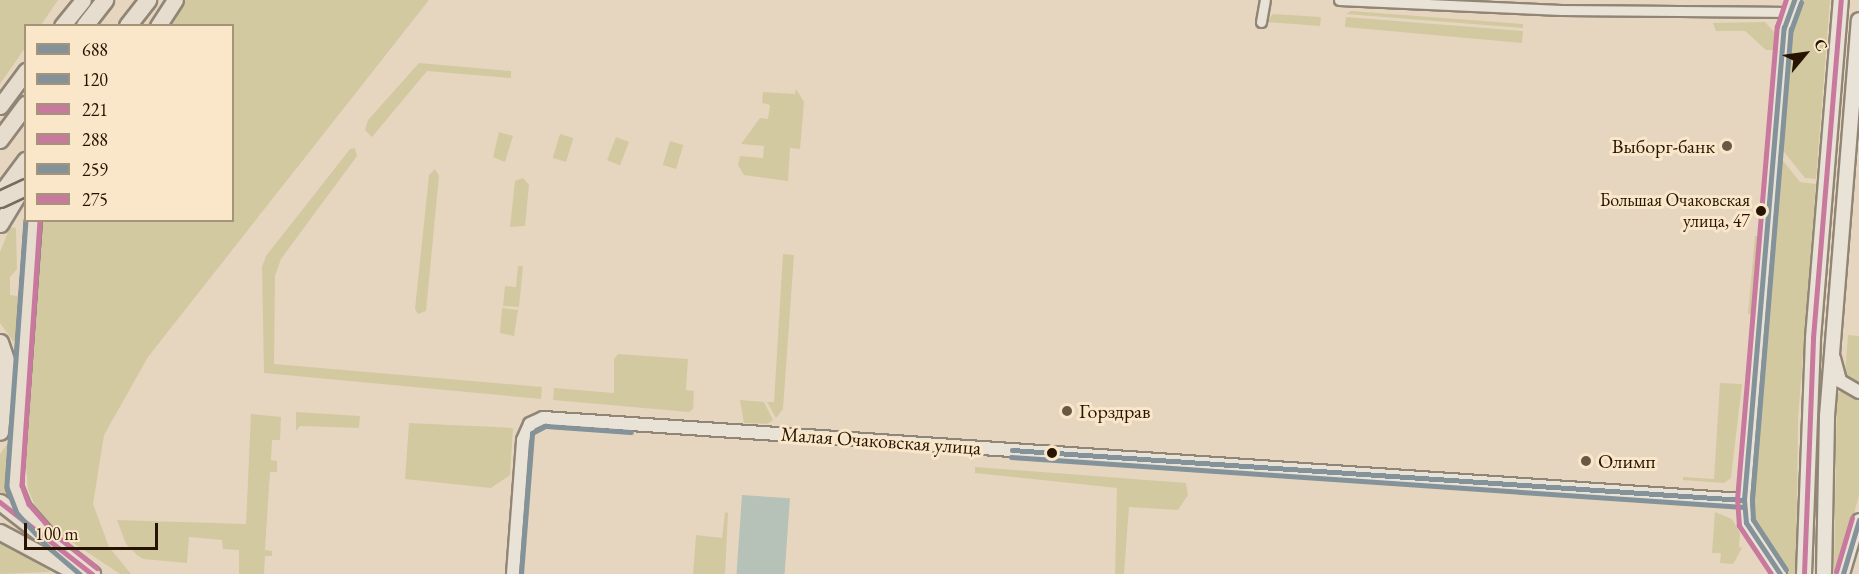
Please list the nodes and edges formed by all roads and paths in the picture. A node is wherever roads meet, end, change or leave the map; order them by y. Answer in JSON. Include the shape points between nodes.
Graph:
{"nodes":[{"id":1,"x":83,"y":0,"type":"edge"},
{"id":2,"x":105,"y":0,"type":"edge"},
{"id":3,"x":148,"y":0,"type":"edge"},
{"id":4,"x":176,"y":0,"type":"edge"},
{"id":5,"x":1266,"y":0,"type":"edge"},
{"id":6,"x":1339,"y":0,"type":"edge"},
{"id":7,"x":1794,"y":0,"type":"edge"},
{"id":8,"x":1840,"y":0,"type":"edge"},
{"id":9,"x":1788,"y":12,"type":"junction"},
{"id":10,"x":1859,"y":20,"type":"edge"},
{"id":11,"x":1261,"y":22,"type":"dead end"},
{"id":12,"x":64,"y":24,"type":"edge"},
{"id":13,"x":87,"y":24,"type":"edge"},
{"id":14,"x":130,"y":24,"type":"edge"},
{"id":15,"x":159,"y":24,"type":"edge"},
{"id":16,"x":24,"y":74,"type":"edge"},
{"id":17,"x":0,"y":106,"type":"edge"},
{"id":18,"x":24,"y":108,"type":"edge"},
{"id":19,"x":0,"y":140,"type":"edge"},
{"id":20,"x":24,"y":164,"type":"edge"},
{"id":21,"x":24,"y":186,"type":"edge"},
{"id":22,"x":24,"y":188,"type":"edge"},
{"id":23,"x":0,"y":198,"type":"edge"},
{"id":24,"x":33,"y":222,"type":"edge"},
{"id":25,"x":0,"y":224,"type":"edge"},
{"id":26,"x":0,"y":342,"type":"edge"},
{"id":27,"x":1833,"y":345,"type":"junction"},
{"id":28,"x":1859,"y":392,"type":"edge"},
{"id":29,"x":0,"y":432,"type":"edge"},
{"id":30,"x":1744,"y":500,"type":"junction"},
{"id":31,"x":0,"y":502,"type":"edge"},
{"id":32,"x":1859,"y":520,"type":"edge"},
{"id":33,"x":0,"y":532,"type":"edge"},
{"id":34,"x":52,"y":541,"type":"junction"},
{"id":35,"x":79,"y":574,"type":"edge"},
{"id":36,"x":92,"y":574,"type":"edge"},
{"id":37,"x":513,"y":574,"type":"edge"},
{"id":38,"x":1780,"y":574,"type":"edge"},
{"id":39,"x":1804,"y":574,"type":"edge"},
{"id":40,"x":1824,"y":574,"type":"edge"},
{"id":41,"x":1843,"y":574,"type":"edge"}],
"edges":[{"from":1,"to":12,"type":"main road"},
{"from":2,"to":13,"type":"highway"},
{"from":3,"to":14,"type":"highway"},
{"from":4,"to":15,"type":"main road"},
{"from":5,"to":11,"type":"street"},
{"from":6,"to":9,"type":"street","via":[[1569,10]]},
{"from":7,"to":9,"type":"street"},
{"from":8,"to":39,"type":"main road","via":[[1813,338]]},
{"from":9,"to":30,"type":"street"},
{"from":10,"to":27,"type":"main road"},
{"from":16,"to":17,"type":"main road"},
{"from":18,"to":19,"type":"highway"},
{"from":20,"to":23,"type":"highway"},
{"from":21,"to":23,"type":"main road","bridge":true},
{"from":22,"to":25,"type":"main road"},
{"from":24,"to":34,"type":"main road","via":[[14,486],[23,508]]},
{"from":26,"to":29,"type":"main road","via":[[7,362]]},
{"from":27,"to":28,"type":"street","via":[[1840,381]]},
{"from":27,"to":40,"type":"main road"},
{"from":30,"to":37,"type":"street","name":"Малая Очаковская улица","via":[[543,418],[530,424],[523,440]]},
{"from":30,"to":38,"type":"street","via":[[1746,523]]},
{"from":31,"to":34,"type":"main road"},
{"from":32,"to":41,"type":"street"},
{"from":33,"to":35,"type":"main road"},
{"from":34,"to":36,"type":"main road"}]}
